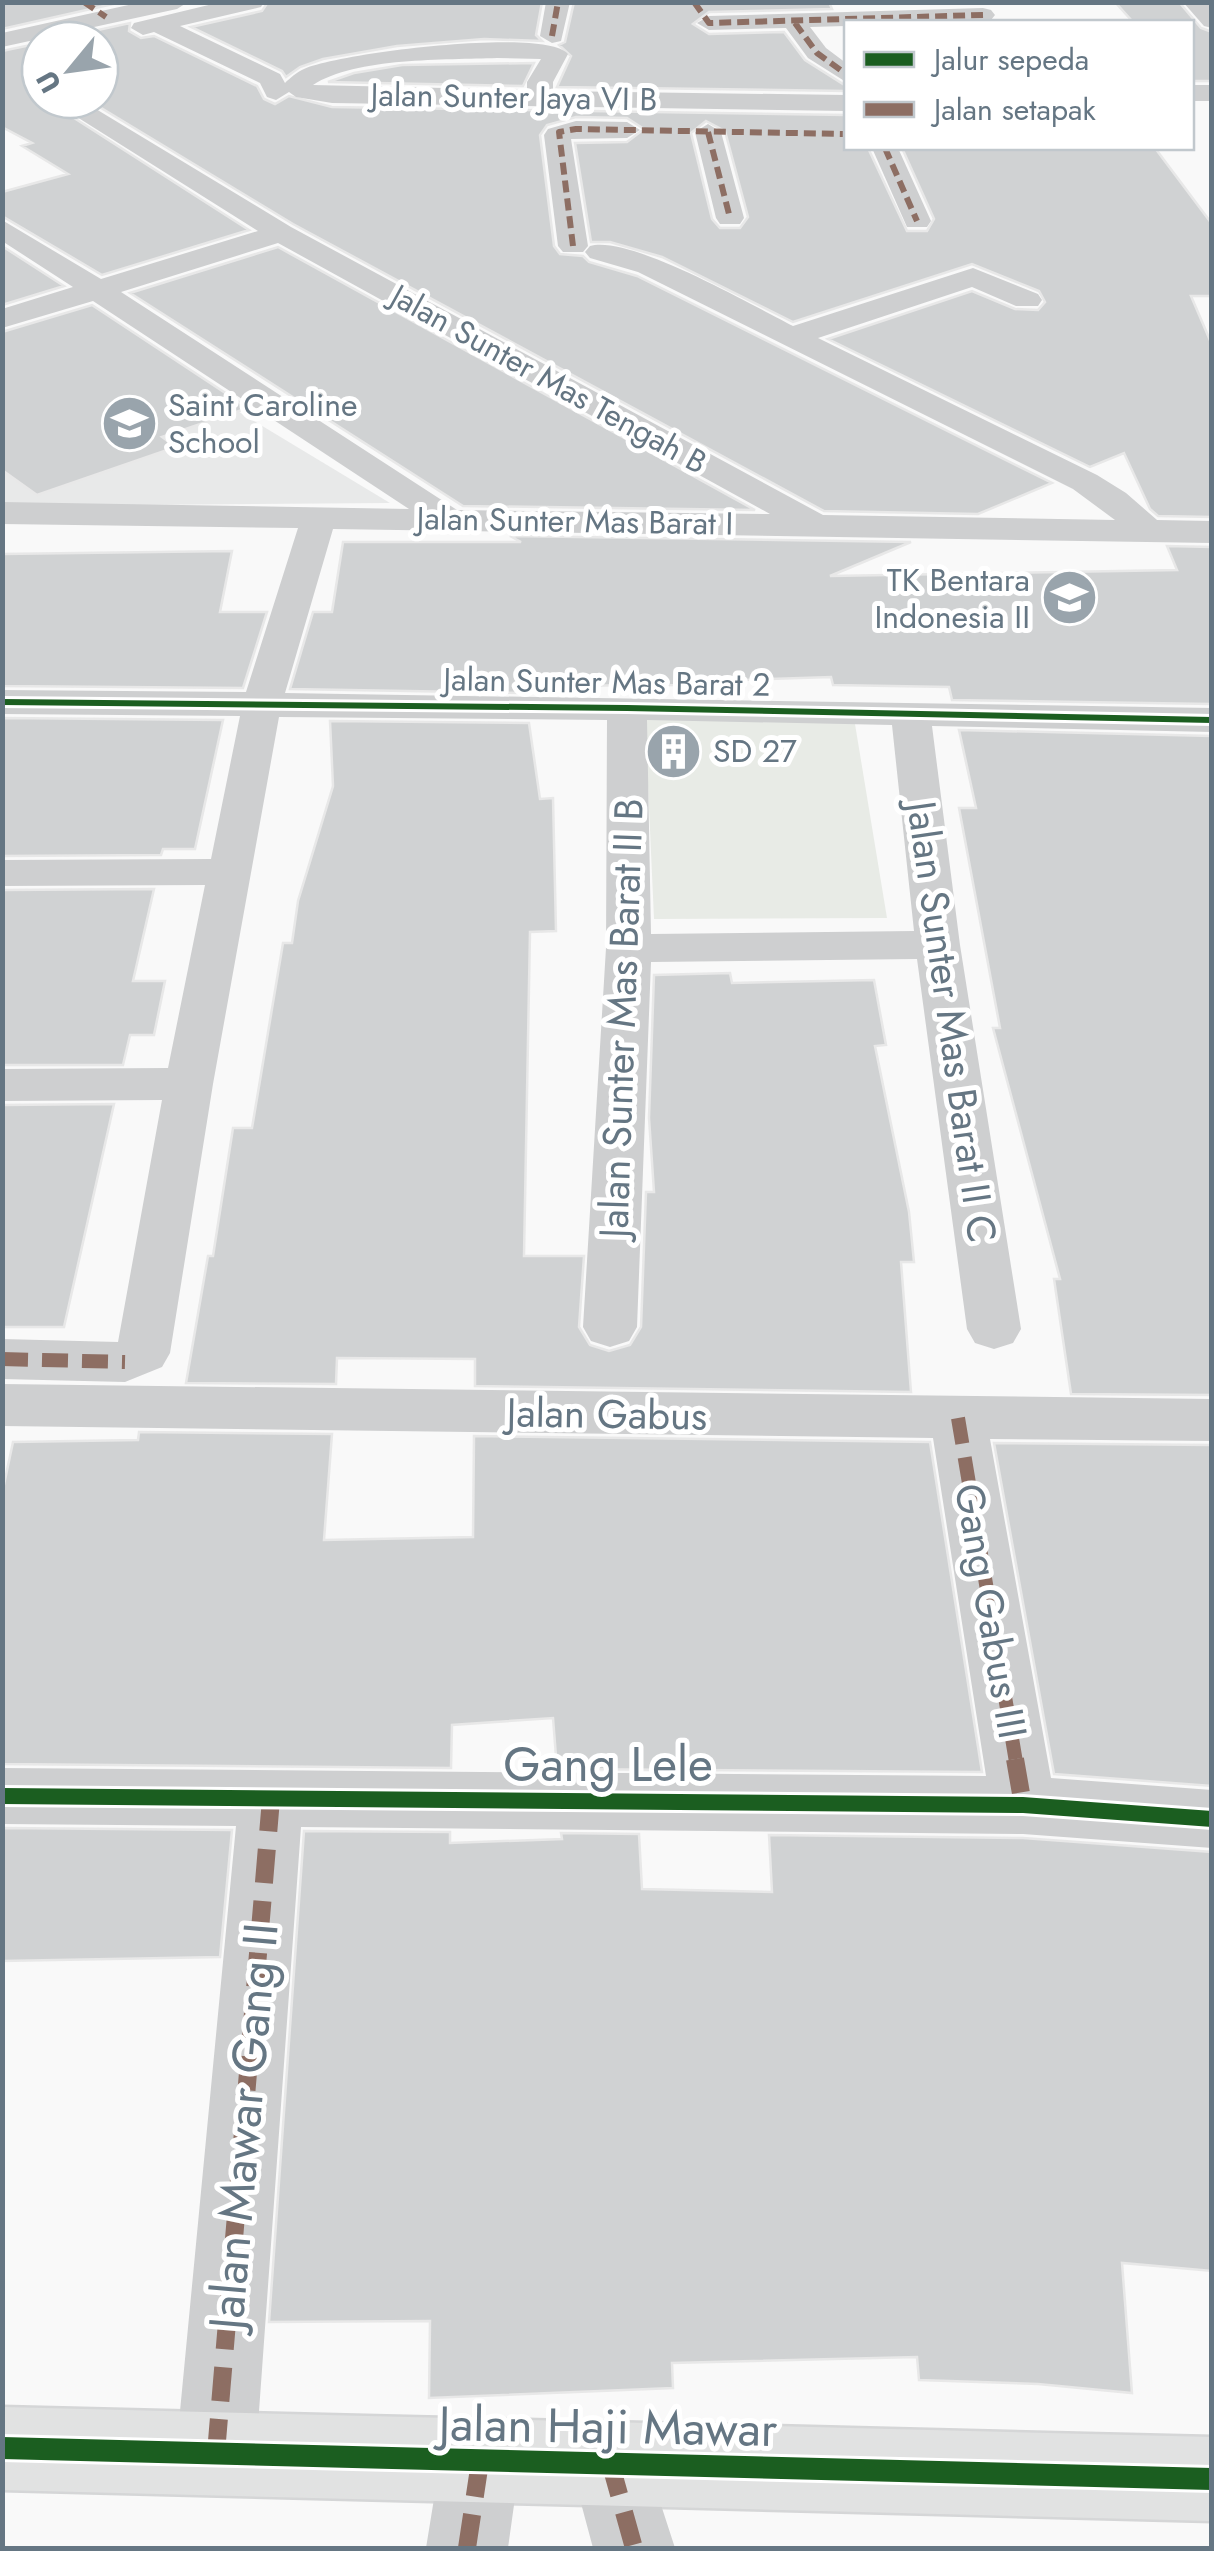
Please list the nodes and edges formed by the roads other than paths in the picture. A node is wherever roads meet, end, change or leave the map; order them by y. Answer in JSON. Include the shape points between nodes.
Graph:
{"nodes":[{"id":1,"x":84,"y":2,"type":"edge"},
{"id":2,"x":177,"y":2,"type":"edge"},
{"id":3,"x":254,"y":2,"type":"edge"},
{"id":4,"x":558,"y":2,"type":"edge"},
{"id":5,"x":1194,"y":2,"type":"edge"},
{"id":6,"x":702,"y":13,"type":"edge"},
{"id":7,"x":808,"y":15,"type":"edge"},
{"id":8,"x":983,"y":15,"type":"dead end"},
{"id":9,"x":106,"y":17,"type":"junction"},
{"id":10,"x":1212,"y":21,"type":"edge"},
{"id":11,"x":158,"y":25,"type":"junction"},
{"id":12,"x":120,"y":34,"type":"edge"},
{"id":13,"x":552,"y":36,"type":"dead end"},
{"id":14,"x":2,"y":40,"type":"edge"},
{"id":15,"x":844,"y":73,"type":"edge"},
{"id":16,"x":286,"y":89,"type":"junction"},
{"id":17,"x":540,"y":96,"type":"junction"},
{"id":18,"x":733,"y":102,"type":"junction"},
{"id":19,"x":844,"y":104,"type":"edge"},
{"id":20,"x":95,"y":120,"type":"edge"},
{"id":21,"x":708,"y":132,"type":"junction"},
{"id":22,"x":844,"y":134,"type":"edge"},
{"id":23,"x":886,"y":150,"type":"edge"},
{"id":24,"x":730,"y":218,"type":"dead end"},
{"id":25,"x":917,"y":221,"type":"dead end"},
{"id":26,"x":2,"y":228,"type":"edge"},
{"id":27,"x":282,"y":233,"type":"junction"},
{"id":28,"x":97,"y":289,"type":"junction"},
{"id":29,"x":1027,"y":300,"type":"dead end"},
{"id":30,"x":2,"y":319,"type":"edge"},
{"id":31,"x":793,"y":336,"type":"junction"},
{"id":32,"x":2,"y":513,"type":"edge"},
{"id":33,"x":320,"y":518,"type":"junction"},
{"id":34,"x":448,"y":519,"type":"junction"},
{"id":35,"x":815,"y":525,"type":"junction"},
{"id":36,"x":1147,"y":530,"type":"junction"},
{"id":37,"x":1212,"y":532,"type":"edge"},
{"id":38,"x":2,"y":702,"type":"edge"},
{"id":39,"x":261,"y":708,"type":"junction"},
{"id":40,"x":628,"y":708,"type":"junction"},
{"id":41,"x":911,"y":715,"type":"junction"},
{"id":42,"x":1212,"y":720,"type":"edge"},
{"id":43,"x":232,"y":872,"type":"junction"},
{"id":44,"x":2,"y":873,"type":"edge"},
{"id":45,"x":938,"y":945,"type":"junction"},
{"id":46,"x":630,"y":948,"type":"junction"},
{"id":47,"x":188,"y":1084,"type":"junction"},
{"id":48,"x":2,"y":1085,"type":"edge"},
{"id":49,"x":610,"y":1327,"type":"dead end"},
{"id":50,"x":994,"y":1329,"type":"dead end"},
{"id":51,"x":2,"y":1359,"type":"edge"},
{"id":52,"x":2,"y":1404,"type":"edge"},
{"id":53,"x":958,"y":1418,"type":"junction"},
{"id":54,"x":1212,"y":1420,"type":"edge"},
{"id":55,"x":2,"y":1796,"type":"edge"},
{"id":56,"x":270,"y":1799,"type":"junction"},
{"id":57,"x":1023,"y":1805,"type":"junction"},
{"id":58,"x":1212,"y":1818,"type":"edge"},
{"id":59,"x":2,"y":2448,"type":"edge"},
{"id":60,"x":216,"y":2452,"type":"junction"},
{"id":61,"x":480,"y":2462,"type":"junction"},
{"id":62,"x":610,"y":2462,"type":"junction"},
{"id":63,"x":1212,"y":2479,"type":"edge"},
{"id":64,"x":466,"y":2548,"type":"edge"},
{"id":65,"x":634,"y":2548,"type":"edge"}],
"edges":[{"from":1,"to":9,"type":"street"},
{"from":2,"to":9,"type":"street"},
{"from":3,"to":11,"type":"street"},
{"from":4,"to":13,"type":"street"},
{"from":5,"to":10,"type":"street"},
{"from":6,"to":7,"type":"street"},
{"from":6,"to":18,"type":"street"},
{"from":7,"to":8,"type":"street"},
{"from":7,"to":15,"type":"street","via":[[816,53]]},
{"from":9,"to":14,"type":"street"},
{"from":11,"to":12,"type":"street"},
{"from":11,"to":16,"type":"street"},
{"from":16,"to":17,"type":"street","name":"Jalan Sunter Jaya VI B"},
{"from":16,"to":17,"type":"street","via":[[304,75],[366,60],[552,52]]},
{"from":17,"to":18,"type":"street","name":"Jalan Sunter Jaya VI B"},
{"from":18,"to":19,"type":"street","name":"Jalan Sunter Jaya VI B"},
{"from":20,"to":27,"type":"street","name":"Jalan Sunter Mas Tengah B"},
{"from":21,"to":22,"type":"street"},
{"from":21,"to":24,"type":"street"},
{"from":21,"to":31,"type":"street","via":[[559,132],[587,249],[637,262]]},
{"from":23,"to":25,"type":"street"},
{"from":26,"to":28,"type":"street"},
{"from":27,"to":28,"type":"street"},
{"from":27,"to":35,"type":"street","name":"Jalan Sunter Mas Tengah B"},
{"from":28,"to":30,"type":"street"},
{"from":28,"to":34,"type":"street"},
{"from":29,"to":31,"type":"street","via":[[979,277]]},
{"from":31,"to":36,"type":"street","via":[[1085,482]]},
{"from":32,"to":33,"type":"street","name":"Jalan Sunter Mas Barat I"},
{"from":33,"to":34,"type":"street","name":"Jalan Sunter Mas Barat I"},
{"from":33,"to":39,"type":"street"},
{"from":34,"to":35,"type":"street","name":"Jalan Sunter Mas Barat I"},
{"from":35,"to":36,"type":"street","name":"Jalan Sunter Mas Barat I"},
{"from":36,"to":37,"type":"street","name":"Jalan Sunter Mas Barat I"},
{"from":38,"to":39,"type":"street","name":"Jalan Sunter Mas Barat 2"},
{"from":39,"to":40,"type":"street","name":"Jalan Sunter Mas Barat 2"},
{"from":39,"to":43,"type":"street"},
{"from":40,"to":41,"type":"street","name":"Jalan Sunter Mas Barat 2"},
{"from":40,"to":46,"type":"street","name":"Jalan Sunter Mas Barat II B"},
{"from":41,"to":42,"type":"street","name":"Jalan Sunter Mas Barat 2"},
{"from":41,"to":45,"type":"street","name":"Jalan Sunter Mas Barat II C"},
{"from":43,"to":44,"type":"street"},
{"from":43,"to":47,"type":"street"},
{"from":45,"to":46,"type":"street"},
{"from":45,"to":50,"type":"street","name":"Jalan Sunter Mas Barat II C"},
{"from":46,"to":49,"type":"street","name":"Jalan Sunter Mas Barat II B"},
{"from":47,"to":48,"type":"street"},
{"from":47,"to":51,"type":"street","via":[[143,1353],[125,1362]]},
{"from":52,"to":53,"type":"street","name":"Jalan Gabus"},
{"from":53,"to":54,"type":"street","name":"Jalan Gabus"},
{"from":53,"to":57,"type":"street","name":"Gang Gabus III"},
{"from":55,"to":56,"type":"street","name":"Gang Lele"},
{"from":56,"to":57,"type":"street","name":"Gang Lele"},
{"from":56,"to":60,"type":"street","name":"Jalan Mawar Gang II"},
{"from":57,"to":58,"type":"street","name":"Gang Lele"},
{"from":59,"to":60,"type":"street","name":"Jalan Haji Mawar"},
{"from":60,"to":61,"type":"street","name":"Jalan Haji Mawar"},
{"from":61,"to":62,"type":"street","name":"Jalan Haji Mawar"},
{"from":61,"to":64,"type":"street"},
{"from":62,"to":63,"type":"street","name":"Jalan Haji Mawar"},
{"from":62,"to":65,"type":"street"}]}
